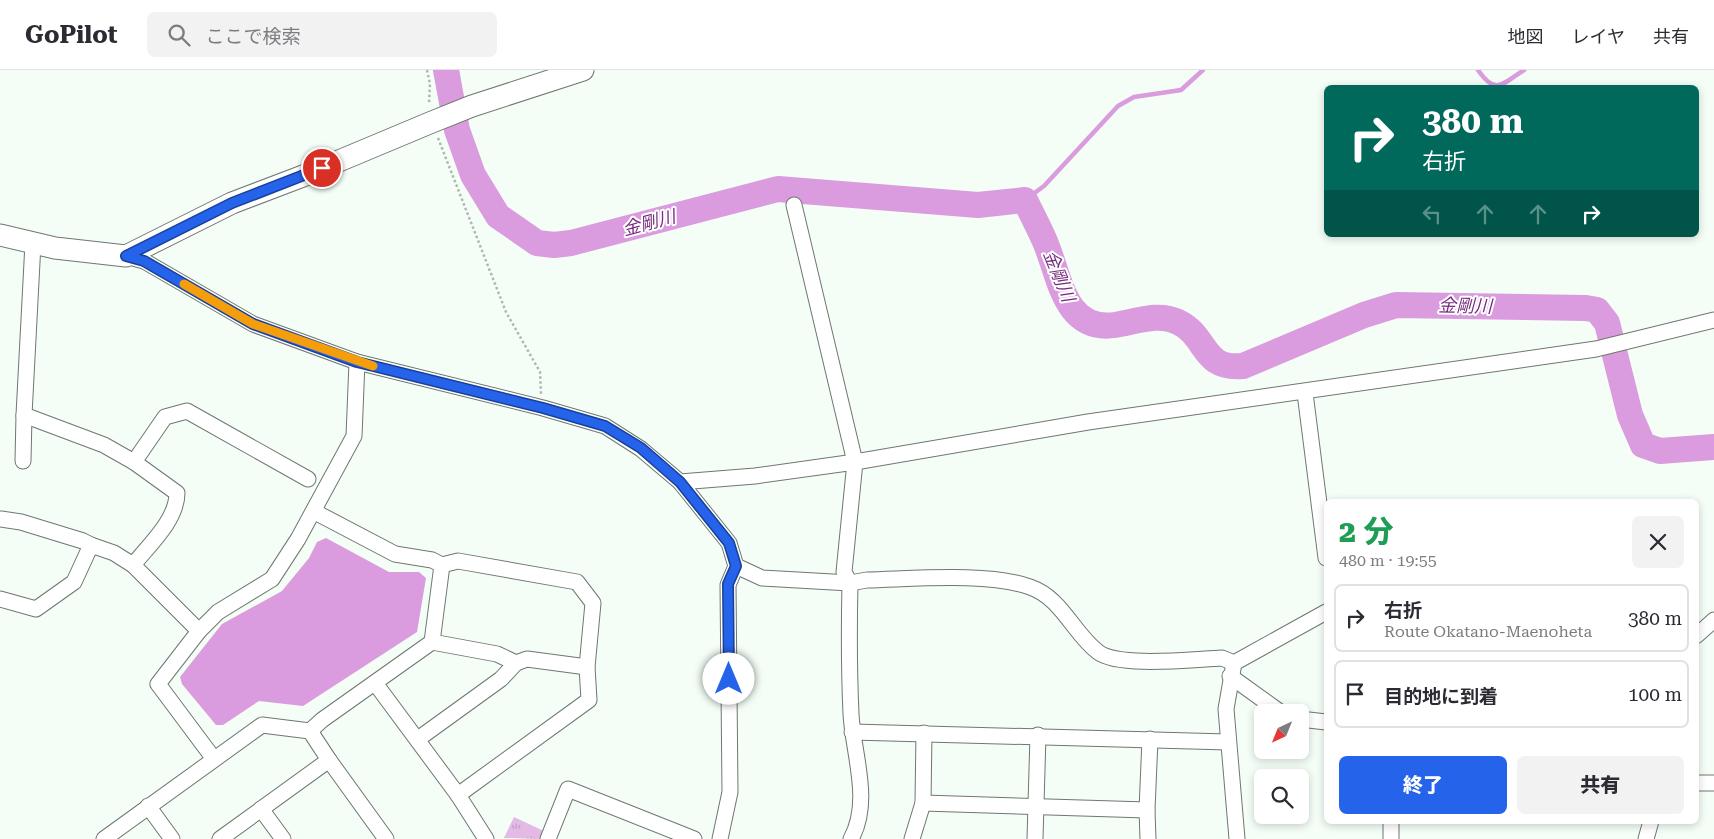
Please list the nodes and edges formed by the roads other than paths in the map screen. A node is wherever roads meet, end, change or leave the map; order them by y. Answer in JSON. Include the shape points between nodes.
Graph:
{"nodes":[{"id":1,"x":583,"y":70,"type":"edge"},
{"id":2,"x":794,"y":205,"type":"dead end"},
{"id":3,"x":0,"y":235,"type":"edge"},
{"id":4,"x":33,"y":243,"type":"junction"},
{"id":5,"x":126,"y":256,"type":"junction"},
{"id":6,"x":1714,"y":320,"type":"edge"},
{"id":7,"x":357,"y":362,"type":"junction"},
{"id":8,"x":1305,"y":393,"type":"junction"},
{"id":9,"x":24,"y":415,"type":"junction"},
{"id":10,"x":23,"y":461,"type":"dead end"},
{"id":11,"x":134,"y":462,"type":"junction"},
{"id":12,"x":855,"y":462,"type":"junction"},
{"id":13,"x":308,"y":479,"type":"dead end"},
{"id":14,"x":680,"y":482,"type":"junction"},
{"id":15,"x":315,"y":512,"type":"junction"},
{"id":16,"x":1,"y":520,"type":"edge"},
{"id":17,"x":1324,"y":542,"type":"edge"},
{"id":18,"x":91,"y":546,"type":"junction"},
{"id":19,"x":133,"y":565,"type":"junction"},
{"id":20,"x":442,"y":565,"type":"junction"},
{"id":21,"x":736,"y":566,"type":"junction"},
{"id":22,"x":850,"y":583,"type":"junction"},
{"id":23,"x":0,"y":599,"type":"edge"},
{"id":24,"x":1324,"y":613,"type":"edge"},
{"id":25,"x":1714,"y":620,"type":"edge"},
{"id":26,"x":199,"y":631,"type":"junction"},
{"id":27,"x":1699,"y":633,"type":"edge"},
{"id":28,"x":432,"y":642,"type":"junction"},
{"id":29,"x":516,"y":662,"type":"junction"},
{"id":30,"x":588,"y":667,"type":"junction"},
{"id":31,"x":1232,"y":670,"type":"junction"},
{"id":32,"x":375,"y":683,"type":"junction"},
{"id":33,"x":1271,"y":704,"type":"edge"},
{"id":34,"x":1309,"y":721,"type":"edge"},
{"id":35,"x":1324,"y":722,"type":"edge"},
{"id":36,"x":310,"y":731,"type":"junction"},
{"id":37,"x":852,"y":732,"type":"junction"},
{"id":38,"x":924,"y":733,"type":"junction"},
{"id":39,"x":1038,"y":735,"type":"junction"},
{"id":40,"x":418,"y":739,"type":"junction"},
{"id":41,"x":1150,"y":739,"type":"junction"},
{"id":42,"x":1228,"y":742,"type":"junction"},
{"id":43,"x":214,"y":759,"type":"junction"},
{"id":44,"x":329,"y":760,"type":"junction"},
{"id":45,"x":1699,"y":783,"type":"edge"},
{"id":46,"x":1714,"y":783,"type":"edge"},
{"id":47,"x":458,"y":795,"type":"junction"},
{"id":48,"x":923,"y":803,"type":"junction"},
{"id":49,"x":148,"y":806,"type":"junction"},
{"id":50,"x":1036,"y":807,"type":"junction"},
{"id":51,"x":261,"y":809,"type":"junction"},
{"id":52,"x":1147,"y":810,"type":"junction"},
{"id":53,"x":1391,"y":824,"type":"edge"},
{"id":54,"x":1650,"y":824,"type":"edge"},
{"id":55,"x":104,"y":839,"type":"edge"},
{"id":56,"x":172,"y":839,"type":"edge"},
{"id":57,"x":220,"y":839,"type":"edge"},
{"id":58,"x":283,"y":839,"type":"edge"},
{"id":59,"x":386,"y":839,"type":"edge"},
{"id":60,"x":486,"y":839,"type":"edge"},
{"id":61,"x":548,"y":839,"type":"edge"},
{"id":62,"x":694,"y":839,"type":"edge"},
{"id":63,"x":720,"y":839,"type":"edge"},
{"id":64,"x":851,"y":839,"type":"edge"},
{"id":65,"x":912,"y":839,"type":"edge"},
{"id":66,"x":1035,"y":839,"type":"edge"},
{"id":67,"x":1148,"y":839,"type":"edge"},
{"id":68,"x":1236,"y":839,"type":"edge"},
{"id":69,"x":1391,"y":839,"type":"edge"},
{"id":70,"x":1646,"y":839,"type":"edge"}],
"edges":[{"from":1,"to":5,"type":"main road","via":[[472,106],[232,203]]},
{"from":2,"to":12,"type":"street"},
{"from":3,"to":4,"type":"main road"},
{"from":4,"to":5,"type":"main road"},
{"from":4,"to":9,"type":"street"},
{"from":5,"to":7,"type":"street","via":[[144,261],[253,324]]},
{"from":6,"to":8,"type":"street","via":[[1604,346]]},
{"from":7,"to":14,"type":"street","via":[[605,426],[641,448]]},
{"from":7,"to":15,"type":"street","via":[[354,436]]},
{"from":8,"to":12,"type":"street","via":[[1088,422]]},
{"from":8,"to":17,"type":"street"},
{"from":9,"to":10,"type":"street"},
{"from":9,"to":11,"type":"street","via":[[104,445]]},
{"from":11,"to":13,"type":"street","via":[[165,417],[187,411]]},
{"from":11,"to":19,"type":"street","via":[[177,493],[177,504]]},
{"from":12,"to":14,"type":"street","via":[[755,476]]},
{"from":12,"to":22,"type":"street","via":[[844,572]]},
{"from":14,"to":21,"type":"street","via":[[729,543]]},
{"from":15,"to":20,"type":"street","via":[[395,554],[432,560]]},
{"from":15,"to":26,"type":"street","via":[[272,579],[218,612]]},
{"from":16,"to":18,"type":"street","via":[[82,540]]},
{"from":18,"to":19,"type":"street","via":[[114,553]]},
{"from":18,"to":23,"type":"street","via":[[74,582],[36,609]]},
{"from":19,"to":26,"type":"street"},
{"from":20,"to":28,"type":"street"},
{"from":20,"to":30,"type":"street","via":[[458,561],[577,582],[593,603]]},
{"from":21,"to":22,"type":"street","via":[[762,578]]},
{"from":21,"to":63,"type":"street","via":[[728,584],[730,792]]},
{"from":22,"to":31,"type":"street","via":[[867,580],[997,579],[1031,587],[1052,600],[1099,653],[1120,662],[1222,658]]},
{"from":22,"to":37,"type":"street"},
{"from":24,"to":31,"type":"street"},
{"from":25,"to":27,"type":"street"},
{"from":26,"to":43,"type":"street","via":[[158,684]]},
{"from":28,"to":29,"type":"street","via":[[497,654]]},
{"from":28,"to":32,"type":"street"},
{"from":29,"to":30,"type":"street","via":[[527,659]]},
{"from":29,"to":40,"type":"street","via":[[501,679]]},
{"from":30,"to":47,"type":"street","via":[[589,700]]},
{"from":31,"to":33,"type":"street"},
{"from":31,"to":42,"type":"street","via":[[1226,709]]},
{"from":32,"to":36,"type":"street"},
{"from":32,"to":40,"type":"street"},
{"from":34,"to":35,"type":"street"},
{"from":36,"to":43,"type":"street","via":[[262,725]]},
{"from":36,"to":44,"type":"street"},
{"from":37,"to":38,"type":"street"},
{"from":37,"to":64,"type":"street","via":[[860,800],[859,816]]},
{"from":38,"to":39,"type":"street"},
{"from":38,"to":48,"type":"street"},
{"from":39,"to":41,"type":"street"},
{"from":39,"to":50,"type":"street"},
{"from":40,"to":47,"type":"street"},
{"from":41,"to":42,"type":"street"},
{"from":41,"to":52,"type":"street"},
{"from":42,"to":68,"type":"street"},
{"from":43,"to":49,"type":"street"},
{"from":44,"to":51,"type":"street"},
{"from":44,"to":59,"type":"street"},
{"from":45,"to":46,"type":"street"},
{"from":47,"to":60,"type":"street"},
{"from":48,"to":50,"type":"street"},
{"from":48,"to":65,"type":"street"},
{"from":49,"to":55,"type":"street"},
{"from":49,"to":56,"type":"street"},
{"from":50,"to":52,"type":"street"},
{"from":50,"to":66,"type":"street"},
{"from":51,"to":57,"type":"street"},
{"from":51,"to":58,"type":"street"},
{"from":52,"to":67,"type":"street"},
{"from":53,"to":69,"type":"street"},
{"from":54,"to":70,"type":"street"},
{"from":61,"to":62,"type":"street","via":[[568,789]]}]}
